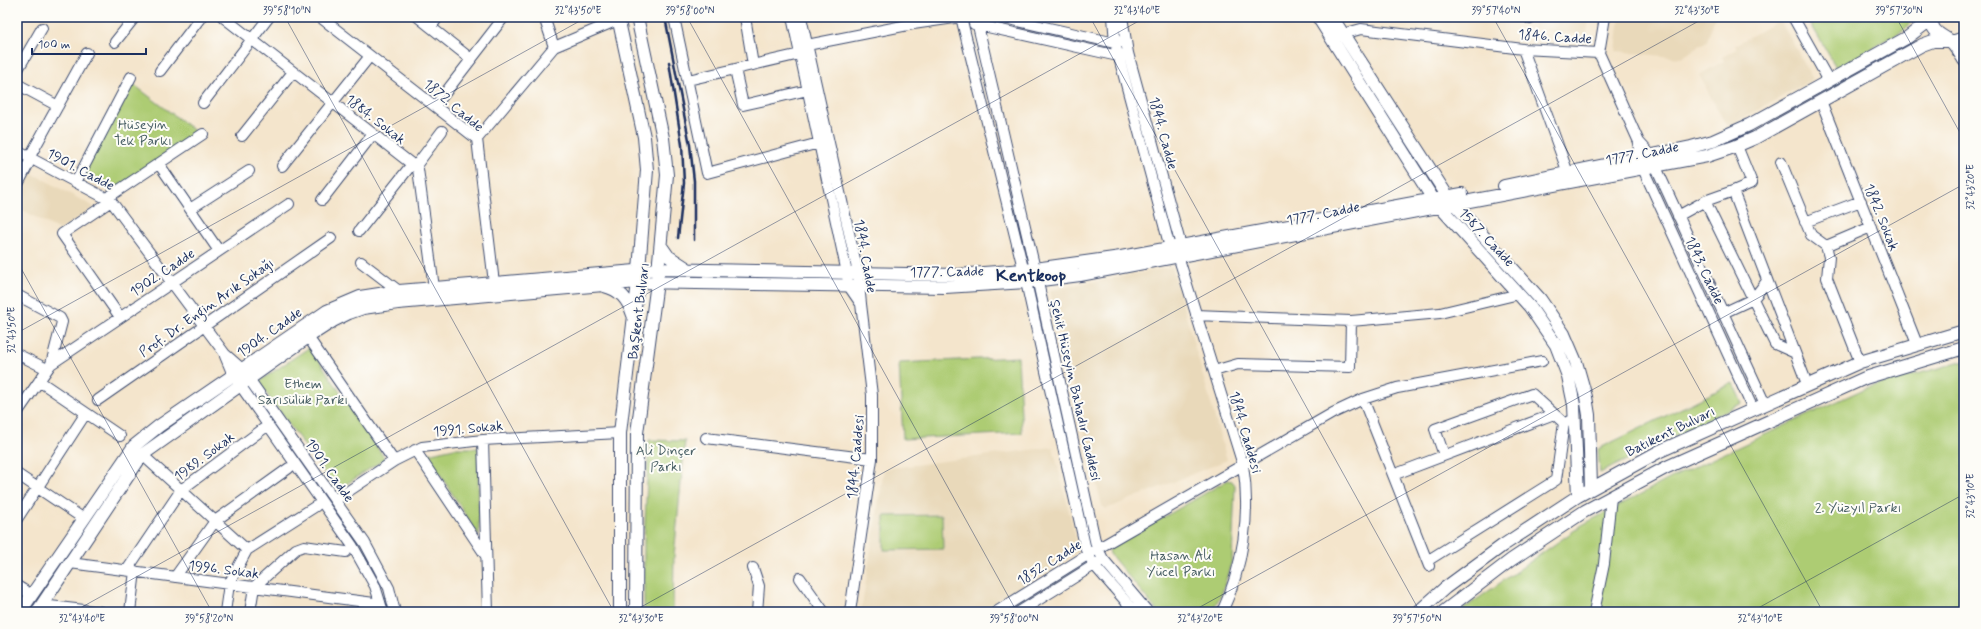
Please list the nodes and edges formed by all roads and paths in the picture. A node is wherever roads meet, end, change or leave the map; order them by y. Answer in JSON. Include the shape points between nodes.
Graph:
{"nodes":[{"id":1,"x":135,"y":17,"type":"edge"},
{"id":2,"x":201,"y":17,"type":"edge"},
{"id":3,"x":223,"y":17,"type":"edge"},
{"id":4,"x":269,"y":17,"type":"edge"},
{"id":5,"x":320,"y":17,"type":"edge"},
{"id":6,"x":418,"y":17,"type":"edge"},
{"id":7,"x":438,"y":17,"type":"edge"},
{"id":8,"x":504,"y":17,"type":"edge"},
{"id":9,"x":544,"y":17,"type":"edge"},
{"id":10,"x":637,"y":17,"type":"edge"},
{"id":11,"x":674,"y":17,"type":"edge"},
{"id":12,"x":745,"y":17,"type":"edge"},
{"id":13,"x":792,"y":17,"type":"edge"},
{"id":14,"x":801,"y":17,"type":"edge"},
{"id":15,"x":961,"y":17,"type":"edge"},
{"id":16,"x":1000,"y":17,"type":"edge"},
{"id":17,"x":1113,"y":17,"type":"edge"},
{"id":18,"x":1122,"y":17,"type":"edge"},
{"id":19,"x":1318,"y":17,"type":"edge"},
{"id":20,"x":1332,"y":17,"type":"edge"},
{"id":21,"x":1605,"y":17,"type":"edge"},
{"id":22,"x":1793,"y":17,"type":"edge"},
{"id":23,"x":1930,"y":17,"type":"edge"},
{"id":24,"x":618,"y":18,"type":"edge"},
{"id":25,"x":906,"y":21,"type":"edge"},
{"id":26,"x":977,"y":21,"type":"edge"},
{"id":27,"x":431,"y":27,"type":"junction"},
{"id":28,"x":42,"y":28,"type":"dead end"},
{"id":29,"x":1338,"y":37,"type":"junction"},
{"id":30,"x":1964,"y":38,"type":"edge"},
{"id":31,"x":252,"y":40,"type":"junction"},
{"id":32,"x":1949,"y":40,"type":"junction"},
{"id":33,"x":1120,"y":41,"type":"junction"},
{"id":34,"x":116,"y":42,"type":"dead end"},
{"id":35,"x":554,"y":47,"type":"junction"},
{"id":36,"x":802,"y":48,"type":"junction"},
{"id":37,"x":1523,"y":49,"type":"junction"},
{"id":38,"x":87,"y":53,"type":"dead end"},
{"id":39,"x":1599,"y":53,"type":"junction"},
{"id":40,"x":1123,"y":54,"type":"junction"},
{"id":41,"x":370,"y":56,"type":"junction"},
{"id":42,"x":471,"y":59,"type":"junction"},
{"id":43,"x":1964,"y":60,"type":"edge"},
{"id":44,"x":753,"y":65,"type":"junction"},
{"id":45,"x":735,"y":69,"type":"junction"},
{"id":46,"x":160,"y":71,"type":"dead end"},
{"id":47,"x":17,"y":72,"type":"edge"},
{"id":48,"x":293,"y":72,"type":"junction"},
{"id":49,"x":131,"y":77,"type":"dead end"},
{"id":50,"x":688,"y":80,"type":"junction"},
{"id":51,"x":1829,"y":81,"type":"junction"},
{"id":52,"x":17,"y":84,"type":"edge"},
{"id":53,"x":808,"y":90,"type":"junction"},
{"id":54,"x":1835,"y":93,"type":"junction"},
{"id":55,"x":1821,"y":101,"type":"junction"},
{"id":56,"x":332,"y":102,"type":"junction"},
{"id":57,"x":203,"y":103,"type":"dead end"},
{"id":58,"x":58,"y":106,"type":"junction"},
{"id":59,"x":434,"y":106,"type":"junction"},
{"id":60,"x":442,"y":131,"type":"dead end"},
{"id":61,"x":203,"y":134,"type":"dead end"},
{"id":62,"x":373,"y":134,"type":"junction"},
{"id":63,"x":242,"y":136,"type":"dead end"},
{"id":64,"x":477,"y":139,"type":"junction"},
{"id":65,"x":1639,"y":142,"type":"junction"},
{"id":66,"x":819,"y":143,"type":"junction"},
{"id":67,"x":1737,"y":146,"type":"junction"},
{"id":68,"x":17,"y":151,"type":"edge"},
{"id":69,"x":1650,"y":154,"type":"junction"},
{"id":70,"x":30,"y":158,"type":"junction"},
{"id":71,"x":1781,"y":162,"type":"dead end"},
{"id":72,"x":1640,"y":163,"type":"junction"},
{"id":73,"x":159,"y":164,"type":"junction"},
{"id":74,"x":282,"y":166,"type":"dead end"},
{"id":75,"x":413,"y":166,"type":"junction"},
{"id":76,"x":1655,"y":166,"type":"junction"},
{"id":77,"x":249,"y":171,"type":"dead end"},
{"id":78,"x":1568,"y":173,"type":"junction"},
{"id":79,"x":76,"y":182,"type":"junction"},
{"id":80,"x":17,"y":186,"type":"edge"},
{"id":81,"x":1733,"y":191,"type":"junction"},
{"id":82,"x":109,"y":199,"type":"junction"},
{"id":83,"x":322,"y":200,"type":"dead end"},
{"id":84,"x":1450,"y":200,"type":"junction"},
{"id":85,"x":1705,"y":201,"type":"junction"},
{"id":86,"x":1861,"y":201,"type":"junction"},
{"id":87,"x":1436,"y":203,"type":"junction"},
{"id":88,"x":289,"y":204,"type":"dead end"},
{"id":89,"x":190,"y":209,"type":"junction"},
{"id":90,"x":1678,"y":216,"type":"junction"},
{"id":91,"x":1805,"y":222,"type":"junction"},
{"id":92,"x":1871,"y":227,"type":"junction"},
{"id":93,"x":359,"y":231,"type":"dead end"},
{"id":94,"x":331,"y":238,"type":"dead end"},
{"id":95,"x":661,"y":246,"type":"junction"},
{"id":96,"x":1826,"y":246,"type":"junction"},
{"id":97,"x":219,"y":251,"type":"junction"},
{"id":98,"x":1178,"y":254,"type":"junction"},
{"id":99,"x":361,"y":262,"type":"dead end"},
{"id":100,"x":659,"y":269,"type":"junction"},
{"id":101,"x":689,"y":269,"type":"junction"},
{"id":102,"x":852,"y":273,"type":"junction"},
{"id":103,"x":638,"y":276,"type":"junction"},
{"id":104,"x":1030,"y":276,"type":"junction"},
{"id":105,"x":1767,"y":280,"type":"junction"},
{"id":106,"x":172,"y":282,"type":"junction"},
{"id":107,"x":658,"y":282,"type":"junction"},
{"id":108,"x":494,"y":283,"type":"junction"},
{"id":109,"x":601,"y":285,"type":"junction"},
{"id":110,"x":853,"y":285,"type":"junction"},
{"id":111,"x":434,"y":288,"type":"junction"},
{"id":112,"x":399,"y":291,"type":"junction"},
{"id":113,"x":1519,"y":294,"type":"junction"},
{"id":114,"x":17,"y":295,"type":"edge"},
{"id":115,"x":1753,"y":299,"type":"junction"},
{"id":116,"x":861,"y":304,"type":"joint"},
{"id":117,"x":1723,"y":312,"type":"junction"},
{"id":118,"x":1196,"y":315,"type":"junction"},
{"id":119,"x":634,"y":316,"type":"junction"},
{"id":120,"x":120,"y":317,"type":"junction"},
{"id":121,"x":1351,"y":321,"type":"junction"},
{"id":122,"x":204,"y":326,"type":"junction"},
{"id":123,"x":1964,"y":331,"type":"edge"},
{"id":124,"x":308,"y":337,"type":"junction"},
{"id":125,"x":1917,"y":344,"type":"junction"},
{"id":126,"x":1964,"y":348,"type":"edge"},
{"id":127,"x":1793,"y":352,"type":"junction"},
{"id":128,"x":17,"y":354,"type":"edge"},
{"id":129,"x":1542,"y":361,"type":"dead end"},
{"id":130,"x":1860,"y":362,"type":"junction"},
{"id":131,"x":49,"y":366,"type":"junction"},
{"id":132,"x":1214,"y":371,"type":"junction"},
{"id":133,"x":241,"y":377,"type":"junction"},
{"id":134,"x":39,"y":381,"type":"junction"},
{"id":135,"x":1807,"y":384,"type":"junction"},
{"id":136,"x":1363,"y":399,"type":"junction"},
{"id":137,"x":98,"y":400,"type":"dead end"},
{"id":138,"x":1764,"y":404,"type":"junction"},
{"id":139,"x":1753,"y":409,"type":"junction"},
{"id":140,"x":17,"y":411,"type":"edge"},
{"id":141,"x":86,"y":413,"type":"junction"},
{"id":142,"x":1554,"y":414,"type":"junction"},
{"id":143,"x":1569,"y":422,"type":"junction"},
{"id":144,"x":263,"y":429,"type":"dead end"},
{"id":145,"x":620,"y":433,"type":"junction"},
{"id":146,"x":120,"y":436,"type":"dead end"},
{"id":147,"x":706,"y":438,"type":"dead end"},
{"id":148,"x":483,"y":440,"type":"junction"},
{"id":149,"x":415,"y":450,"type":"junction"},
{"id":150,"x":1444,"y":455,"type":"junction"},
{"id":151,"x":148,"y":460,"type":"dead end"},
{"id":152,"x":872,"y":460,"type":"junction"},
{"id":153,"x":394,"y":461,"type":"junction"},
{"id":154,"x":1243,"y":465,"type":"junction"},
{"id":155,"x":289,"y":468,"type":"dead end"},
{"id":156,"x":17,"y":474,"type":"edge"},
{"id":157,"x":1591,"y":474,"type":"junction"},
{"id":158,"x":1393,"y":475,"type":"junction"},
{"id":159,"x":1577,"y":475,"type":"junction"},
{"id":160,"x":38,"y":487,"type":"junction"},
{"id":161,"x":1591,"y":488,"type":"junction"},
{"id":162,"x":181,"y":490,"type":"junction"},
{"id":163,"x":1578,"y":496,"type":"junction"},
{"id":164,"x":1611,"y":497,"type":"junction"},
{"id":165,"x":335,"y":500,"type":"junction"},
{"id":166,"x":316,"y":506,"type":"dead end"},
{"id":167,"x":17,"y":519,"type":"edge"},
{"id":168,"x":84,"y":519,"type":"junction"},
{"id":169,"x":214,"y":521,"type":"junction"},
{"id":170,"x":1097,"y":549,"type":"junction"},
{"id":171,"x":247,"y":550,"type":"junction"},
{"id":172,"x":346,"y":552,"type":"dead end"},
{"id":173,"x":1088,"y":555,"type":"junction"},
{"id":174,"x":486,"y":556,"type":"junction"},
{"id":175,"x":1098,"y":562,"type":"junction"},
{"id":176,"x":70,"y":563,"type":"junction"},
{"id":177,"x":752,"y":568,"type":"dead end"},
{"id":178,"x":131,"y":571,"type":"junction"},
{"id":179,"x":175,"y":576,"type":"junction"},
{"id":180,"x":800,"y":578,"type":"dead end"},
{"id":181,"x":229,"y":584,"type":"junction"},
{"id":182,"x":17,"y":586,"type":"edge"},
{"id":183,"x":254,"y":587,"type":"junction"},
{"id":184,"x":32,"y":595,"type":"junction"},
{"id":185,"x":374,"y":603,"type":"dead end"},
{"id":186,"x":50,"y":606,"type":"dead end"},
{"id":187,"x":20,"y":612,"type":"edge"},
{"id":188,"x":37,"y":612,"type":"edge"},
{"id":189,"x":101,"y":612,"type":"edge"},
{"id":190,"x":130,"y":612,"type":"edge"},
{"id":191,"x":225,"y":612,"type":"edge"},
{"id":192,"x":250,"y":612,"type":"edge"},
{"id":193,"x":383,"y":612,"type":"edge"},
{"id":194,"x":395,"y":612,"type":"edge"},
{"id":195,"x":488,"y":612,"type":"edge"},
{"id":196,"x":620,"y":612,"type":"edge"},
{"id":197,"x":636,"y":612,"type":"edge"},
{"id":198,"x":757,"y":612,"type":"edge"},
{"id":199,"x":824,"y":612,"type":"edge"},
{"id":200,"x":850,"y":612,"type":"edge"},
{"id":201,"x":996,"y":612,"type":"edge"},
{"id":202,"x":1019,"y":612,"type":"edge"},
{"id":203,"x":1135,"y":612,"type":"edge"},
{"id":204,"x":1148,"y":612,"type":"edge"},
{"id":205,"x":1222,"y":612,"type":"edge"},
{"id":206,"x":1418,"y":612,"type":"edge"},
{"id":207,"x":1444,"y":612,"type":"edge"},
{"id":208,"x":1594,"y":612,"type":"edge"}],
"edges":[{"from":1,"to":34,"type":"street"},
{"from":2,"to":46,"type":"street"},
{"from":3,"to":31,"type":"street","name":"1884. Sokak"},
{"from":4,"to":31,"type":"street"},
{"from":5,"to":41,"type":"street","name":"1872. Cadde"},
{"from":6,"to":27,"type":"street"},
{"from":7,"to":27,"type":"street"},
{"from":8,"to":42,"type":"street"},
{"from":9,"to":35,"type":"street"},
{"from":10,"to":95,"type":"main road","name":"Başkent Bulvarı","via":[[666,152]]},
{"from":11,"to":50,"type":"street"},
{"from":12,"to":44,"type":"street"},
{"from":13,"to":36,"type":"street","name":"1844. Cadde"},
{"from":14,"to":36,"type":"street","name":"1844. Cadde"},
{"from":15,"to":25,"type":"street"},
{"from":15,"to":26,"type":"street"},
{"from":15,"to":104,"type":"street","name":"Şehit Hüseyin Bahadır Caddesi"},
{"from":16,"to":33,"type":"street"},
{"from":17,"to":33,"type":"street","name":"1844. Cadde"},
{"from":18,"to":33,"type":"street","name":"1844. Cadde"},
{"from":19,"to":29,"type":"main road","name":"1587. Cadde"},
{"from":20,"to":29,"type":"main road","name":"1587. Cadde"},
{"from":21,"to":39,"type":"street"},
{"from":22,"to":51,"type":"street"},
{"from":23,"to":32,"type":"main road","via":[[1935,31]]},
{"from":23,"to":51,"type":"main road","name":"1777. Cadde","via":[[1908,37]]},
{"from":24,"to":35,"type":"street"},
{"from":24,"to":103,"type":"main road","name":"Başkent Bulvarı","via":[[647,161]]},
{"from":25,"to":36,"type":"street"},
{"from":26,"to":40,"type":"street"},
{"from":26,"to":104,"type":"street","name":"Şehit Hüseyin Bahadır Caddesi"},
{"from":27,"to":42,"type":"street"},
{"from":28,"to":47,"type":"street"},
{"from":29,"to":37,"type":"street","name":"1846. Cadde","via":[[1361,29]]},
{"from":29,"to":84,"type":"main road","name":"1587. Cadde"},
{"from":29,"to":87,"type":"main road","name":"1587. Cadde"},
{"from":30,"to":32,"type":"main road","name":"1777. Cadde"},
{"from":31,"to":48,"type":"street","name":"1884. Sokak"},
{"from":31,"to":57,"type":"street"},
{"from":32,"to":43,"type":"main road"},
{"from":32,"to":54,"type":"main road","name":"1777. Cadde","via":[[1922,45]]},
{"from":33,"to":40,"type":"street","name":"1844. Cadde"},
{"from":35,"to":64,"type":"street"},
{"from":36,"to":44,"type":"street"},
{"from":36,"to":53,"type":"street","name":"1844. Cadde"},
{"from":36,"to":102,"type":"street","name":"1844. Cadde"},
{"from":37,"to":39,"type":"street","name":"1846. Cadde"},
{"from":37,"to":78,"type":"street"},
{"from":38,"to":58,"type":"street"},
{"from":39,"to":65,"type":"street","name":"1843. Cadde"},
{"from":40,"to":98,"type":"street","name":"1844. Cadde"},
{"from":41,"to":56,"type":"street"},
{"from":41,"to":59,"type":"street","name":"1872. Cadde"},
{"from":42,"to":59,"type":"street"},
{"from":44,"to":45,"type":"street"},
{"from":45,"to":50,"type":"street"},
{"from":45,"to":53,"type":"street","via":[[743,105]]},
{"from":48,"to":56,"type":"street","name":"1884. Sokak"},
{"from":48,"to":63,"type":"street"},
{"from":49,"to":79,"type":"street"},
{"from":50,"to":66,"type":"street","via":[[707,173]]},
{"from":51,"to":54,"type":"main road"},
{"from":51,"to":69,"type":"main road","name":"1777. Cadde","via":[[1729,135],[1691,147]]},
{"from":52,"to":58,"type":"street"},
{"from":53,"to":66,"type":"street","name":"1844. Cadde"},
{"from":54,"to":55,"type":"main road","name":"1777. Cadde"},
{"from":55,"to":67,"type":"main road","name":"1777. Cadde"},
{"from":55,"to":86,"type":"street","name":"1842. Sokak"},
{"from":56,"to":62,"type":"street","name":"1884. Sokak"},
{"from":56,"to":74,"type":"street"},
{"from":58,"to":70,"type":"street"},
{"from":59,"to":64,"type":"street","name":"1872. Cadde"},
{"from":60,"to":75,"type":"street"},
{"from":61,"to":73,"type":"street"},
{"from":62,"to":75,"type":"street","name":"1884. Sokak"},
{"from":62,"to":83,"type":"street"},
{"from":64,"to":108,"type":"street","name":"1872. Cadde"},
{"from":65,"to":69,"type":"street","name":"1843. Cadde"},
{"from":65,"to":72,"type":"street","name":"1843. Cadde"},
{"from":66,"to":102,"type":"street","name":"1844. Cadde"},
{"from":67,"to":76,"type":"main road","name":"1777. Cadde","via":[[1707,156]]},
{"from":67,"to":81,"type":"street","via":[[1752,183]]},
{"from":68,"to":70,"type":"street","name":"1901. Cadde"},
{"from":69,"to":72,"type":"main road","name":"1777. Cadde"},
{"from":69,"to":76,"type":"street","name":"1843. Cadde"},
{"from":70,"to":79,"type":"street","name":"1901. Cadde"},
{"from":70,"to":80,"type":"street"},
{"from":71,"to":91,"type":"street"},
{"from":72,"to":76,"type":"main road","name":"1777. Cadde"},
{"from":72,"to":78,"type":"main road","name":"1777. Cadde"},
{"from":72,"to":84,"type":"main road","name":"1777. Cadde"},
{"from":72,"to":139,"type":"street","name":"1843. Cadde"},
{"from":73,"to":82,"type":"street"},
{"from":73,"to":89,"type":"street"},
{"from":75,"to":93,"type":"street"},
{"from":75,"to":111,"type":"street","via":[[420,174]]},
{"from":76,"to":90,"type":"street","name":"1843. Cadde"},
{"from":77,"to":89,"type":"street"},
{"from":78,"to":84,"type":"main road","name":"1777. Cadde"},
{"from":79,"to":82,"type":"street","name":"1901. Cadde"},
{"from":81,"to":85,"type":"street"},
{"from":81,"to":105,"type":"street"},
{"from":82,"to":106,"type":"street","name":"1901. Cadde"},
{"from":82,"to":120,"type":"street","via":[[62,234]]},
{"from":84,"to":87,"type":"main road","name":"1777. Cadde"},
{"from":84,"to":157,"type":"main road","name":"1587. Cadde","via":[[1540,299],[1564,334],[1576,362],[1586,397]]},
{"from":85,"to":90,"type":"street"},
{"from":85,"to":115,"type":"street"},
{"from":86,"to":91,"type":"street"},
{"from":86,"to":92,"type":"street","name":"1842. Sokak"},
{"from":87,"to":98,"type":"main road","name":"1777. Cadde"},
{"from":87,"to":113,"type":"main road","name":"1587. Cadde"},
{"from":88,"to":97,"type":"street","name":"1902. Cadde"},
{"from":89,"to":97,"type":"street"},
{"from":90,"to":117,"type":"street","name":"1843. Cadde"},
{"from":91,"to":96,"type":"street","via":[[1811,235]]},
{"from":92,"to":96,"type":"street"},
{"from":92,"to":125,"type":"street","name":"1842. Sokak"},
{"from":94,"to":122,"type":"street","name":"Prof. Dr. Engin Arık Sokağı"},
{"from":95,"to":100,"type":"main road","name":"Başkent Bulvarı"},
{"from":95,"to":101,"type":"main road","via":[[668,256]]},
{"from":96,"to":130,"type":"street","via":[[1829,258],[1827,278]]},
{"from":97,"to":106,"type":"street","name":"1902. Cadde"},
{"from":98,"to":104,"type":"main road","name":"1777. Cadde"},
{"from":98,"to":118,"type":"street","name":"1844. Caddesi"},
{"from":99,"to":112,"type":"street"},
{"from":100,"to":101,"type":"main road","name":"1777. Cadde"},
{"from":100,"to":103,"type":"main road","name":"1777. Cadde"},
{"from":100,"to":107,"type":"main road","name":"Başkent Bulvarı"},
{"from":101,"to":102,"type":"main road","name":"1777. Cadde"},
{"from":102,"to":104,"type":"main road","name":"1777. Cadde"},
{"from":102,"to":110,"type":"street","name":"1844. Cadde"},
{"from":103,"to":107,"type":"main road","name":"1777. Cadde"},
{"from":103,"to":108,"type":"main road","name":"1904. Cadde"},
{"from":103,"to":109,"type":"main road","name":"1904. Cadde"},
{"from":103,"to":119,"type":"main road","name":"Başkent Bulvarı"},
{"from":104,"to":110,"type":"main road","name":"1777. Cadde","via":[[951,287]]},
{"from":104,"to":170,"type":"street","name":"Şehit Hüseyin Bahadır Caddesi"},
{"from":104,"to":173,"type":"street","name":"Şehit Hüseyin Bahadır Caddesi"},
{"from":105,"to":115,"type":"street"},
{"from":105,"to":127,"type":"street"},
{"from":106,"to":120,"type":"street","name":"1902. Cadde"},
{"from":106,"to":122,"type":"street","name":"1901. Cadde"},
{"from":107,"to":110,"type":"main road","name":"1777. Cadde"},
{"from":107,"to":197,"type":"main road","name":"Başkent Bulvarı","via":[[637,433]]},
{"from":108,"to":111,"type":"main road","name":"1904. Cadde"},
{"from":109,"to":119,"type":"main road","via":[[622,294]]},
{"from":109,"to":124,"type":"main road","name":"1904. Cadde","via":[[363,308],[333,321]]},
{"from":110,"to":116,"type":"street","name":"1844. Cadde"},
{"from":111,"to":112,"type":"main road","name":"1904. Cadde"},
{"from":112,"to":133,"type":"main road","name":"1904. Cadde","via":[[360,297],[327,310]]},
{"from":113,"to":121,"type":"street","via":[[1440,313]]},
{"from":113,"to":143,"type":"main road","name":"1587. Cadde","via":[[1545,326],[1562,358],[1572,392]]},
{"from":114,"to":131,"type":"street","via":[[62,320]]},
{"from":115,"to":117,"type":"street"},
{"from":115,"to":127,"type":"street","via":[[1775,344]]},
{"from":116,"to":152,"type":"street","name":"1844. Caddesi","via":[[872,396]]},
{"from":117,"to":138,"type":"street","name":"1843. Cadde"},
{"from":118,"to":121,"type":"street"},
{"from":118,"to":132,"type":"street","name":"1844. Caddesi"},
{"from":119,"to":145,"type":"main road","name":"Başkent Bulvarı"},
{"from":120,"to":131,"type":"street","name":"1902. Cadde"},
{"from":121,"to":132,"type":"street","via":[[1350,367],[1238,364]]},
{"from":122,"to":133,"type":"street","name":"1901. Cadde"},
{"from":122,"to":137,"type":"street","name":"Prof. Dr. Engin Arık Sokağı"},
{"from":123,"to":125,"type":"main road","name":"Batıkent Bulvarı"},
{"from":124,"to":133,"type":"main road","name":"1904. Cadde"},
{"from":124,"to":153,"type":"street"},
{"from":125,"to":130,"type":"main road","name":"Batıkent Bulvarı"},
{"from":126,"to":164,"type":"main road","via":[[1865,378],[1667,467]]},
{"from":127,"to":135,"type":"street"},
{"from":128,"to":131,"type":"street"},
{"from":129,"to":136,"type":"street","name":"1852. Cadde","via":[[1397,388]]},
{"from":130,"to":135,"type":"main road","name":"Batıkent Bulvarı"},
{"from":131,"to":134,"type":"street"},
{"from":132,"to":154,"type":"street","name":"1844. Caddesi"},
{"from":133,"to":165,"type":"street","name":"1901. Cadde"},
{"from":133,"to":168,"type":"main road","name":"1904. Cadde","via":[[159,426],[134,446]]},
{"from":133,"to":176,"type":"main road","name":"1904. Cadde","via":[[142,455]]},
{"from":133,"to":193,"type":"street","name":"1901. Cadde","via":[[352,545],[375,586]]},
{"from":134,"to":140,"type":"street"},
{"from":134,"to":141,"type":"street"},
{"from":135,"to":138,"type":"main road","name":"Batıkent Bulvarı"},
{"from":136,"to":154,"type":"street","name":"1852. Cadde","via":[[1332,413]]},
{"from":136,"to":158,"type":"street"},
{"from":138,"to":139,"type":"main road","name":"Batıkent Bulvarı"},
{"from":139,"to":161,"type":"main road","name":"Batıkent Bulvarı","via":[[1660,451]]},
{"from":141,"to":146,"type":"street"},
{"from":141,"to":160,"type":"street"},
{"from":142,"to":143,"type":"street"},
{"from":142,"to":150,"type":"street"},
{"from":142,"to":150,"type":"street","via":[[1532,394],[1435,429]]},
{"from":143,"to":158,"type":"street","via":[[1556,480],[1428,563]]},
{"from":143,"to":159,"type":"main road","name":"1587. Cadde"},
{"from":144,"to":162,"type":"street","name":"1989. Sokak"},
{"from":145,"to":148,"type":"street","name":"1991. Sokak"},
{"from":145,"to":196,"type":"main road","name":"Başkent Bulvarı"},
{"from":147,"to":152,"type":"street"},
{"from":148,"to":149,"type":"street","name":"1991. Sokak","via":[[428,446]]},
{"from":148,"to":174,"type":"street"},
{"from":149,"to":153,"type":"street","name":"1991. Sokak"},
{"from":149,"to":174,"type":"street"},
{"from":150,"to":158,"type":"street"},
{"from":151,"to":162,"type":"street"},
{"from":152,"to":200,"type":"street","name":"1844. Caddesi"},
{"from":153,"to":165,"type":"street","name":"1991. Sokak"},
{"from":154,"to":170,"type":"street","name":"1852. Cadde"},
{"from":154,"to":205,"type":"street","name":"1844. Caddesi","via":[[1246,496],[1244,528],[1236,575]]},
{"from":155,"to":169,"type":"street"},
{"from":156,"to":160,"type":"street"},
{"from":157,"to":159,"type":"street","via":[[1584,482],[1579,480]]},
{"from":157,"to":161,"type":"main road","name":"1587. Cadde"},
{"from":159,"to":163,"type":"main road","name":"1587. Cadde"},
{"from":160,"to":167,"type":"street"},
{"from":160,"to":168,"type":"street"},
{"from":161,"to":163,"type":"main road","name":"Batıkent Bulvarı"},
{"from":162,"to":169,"type":"street"},
{"from":162,"to":178,"type":"street","name":"1989. Sokak"},
{"from":163,"to":206,"type":"main road","name":"Batıkent Bulvarı","via":[[1502,546],[1445,588]]},
{"from":164,"to":207,"type":"main road","via":[[1585,511],[1511,560]]},
{"from":164,"to":208,"type":"street","via":[[1605,558]]},
{"from":165,"to":194,"type":"street","name":"1901. Cadde","via":[[367,546],[391,593]]},
{"from":166,"to":171,"type":"street"},
{"from":168,"to":184,"type":"main road","name":"1904. Cadde"},
{"from":169,"to":171,"type":"street"},
{"from":169,"to":179,"type":"street"},
{"from":170,"to":173,"type":"street","name":"1852. Cadde"},
{"from":170,"to":175,"type":"street","name":"Şehit Hüseyin Bahadır Caddesi"},
{"from":171,"to":181,"type":"street"},
{"from":172,"to":183,"type":"street","via":[[300,547]]},
{"from":173,"to":175,"type":"street","name":"Şehit Hüseyin Bahadır Caddesi"},
{"from":173,"to":201,"type":"street","name":"1852. Cadde"},
{"from":174,"to":195,"type":"street"},
{"from":175,"to":202,"type":"street","name":"1852. Cadde"},
{"from":175,"to":203,"type":"street","name":"Şehit Hüseyin Bahadır Caddesi"},
{"from":175,"to":204,"type":"street","name":"Şehit Hüseyin Bahadır Caddesi"},
{"from":176,"to":178,"type":"street","name":"1996. Sokak"},
{"from":176,"to":188,"type":"main road","name":"1904. Cadde"},
{"from":177,"to":198,"type":"street","via":[[759,586]]},
{"from":178,"to":179,"type":"street","name":"1996. Sokak"},
{"from":178,"to":190,"type":"street"},
{"from":179,"to":181,"type":"street","name":"1996. Sokak"},
{"from":180,"to":199,"type":"street"},
{"from":181,"to":183,"type":"street","name":"1996. Sokak"},
{"from":181,"to":191,"type":"street"},
{"from":182,"to":184,"type":"street"},
{"from":183,"to":185,"type":"street","name":"1996. Sokak"},
{"from":183,"to":192,"type":"street"},
{"from":184,"to":187,"type":"main road","name":"1904. Cadde"},
{"from":186,"to":189,"type":"street"}]}
